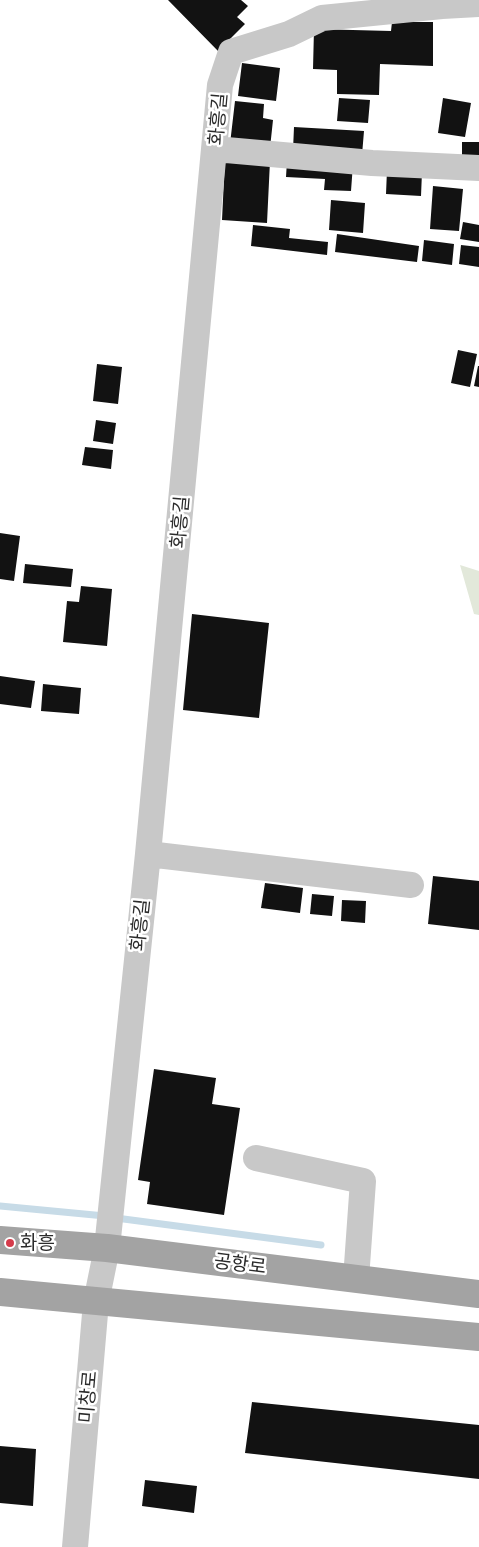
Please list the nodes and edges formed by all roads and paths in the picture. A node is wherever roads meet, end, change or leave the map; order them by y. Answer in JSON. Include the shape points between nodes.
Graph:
{"nodes":[{"id":1,"x":479,"y":4,"type":"edge"},
{"id":2,"x":215,"y":149,"type":"junction"},
{"id":3,"x":479,"y":168,"type":"edge"},
{"id":4,"x":148,"y":854,"type":"junction"},
{"id":5,"x":411,"y":885,"type":"dead end"},
{"id":6,"x":256,"y":1158,"type":"dead end"},
{"id":7,"x":109,"y":1227,"type":"junction"},
{"id":8,"x":0,"y":1240,"type":"edge"},
{"id":9,"x":356,"y":1279,"type":"junction"},
{"id":10,"x":0,"y":1292,"type":"edge"},
{"id":11,"x":479,"y":1294,"type":"edge"},
{"id":12,"x":96,"y":1302,"type":"junction"},
{"id":13,"x":479,"y":1337,"type":"edge"},
{"id":14,"x":75,"y":1547,"type":"edge"}],
"edges":[{"from":1,"to":2,"type":"street","name":"화흥길","via":[[322,18],[289,34],[231,52],[220,85]]},
{"from":2,"to":3,"type":"street","via":[[372,163]]},
{"from":2,"to":4,"type":"street","name":"화흥길"},
{"from":4,"to":5,"type":"street"},
{"from":4,"to":7,"type":"street","name":"화흥길"},
{"from":6,"to":9,"type":"street","via":[[363,1181]]},
{"from":7,"to":8,"type":"main road","name":"공항로"},
{"from":7,"to":9,"type":"main road","name":"공항로"},
{"from":7,"to":12,"type":"street","name":"미창로"},
{"from":9,"to":11,"type":"main road","name":"공항로"},
{"from":10,"to":12,"type":"main road"},
{"from":12,"to":13,"type":"main road"},
{"from":12,"to":14,"type":"street","name":"미창로"}]}
